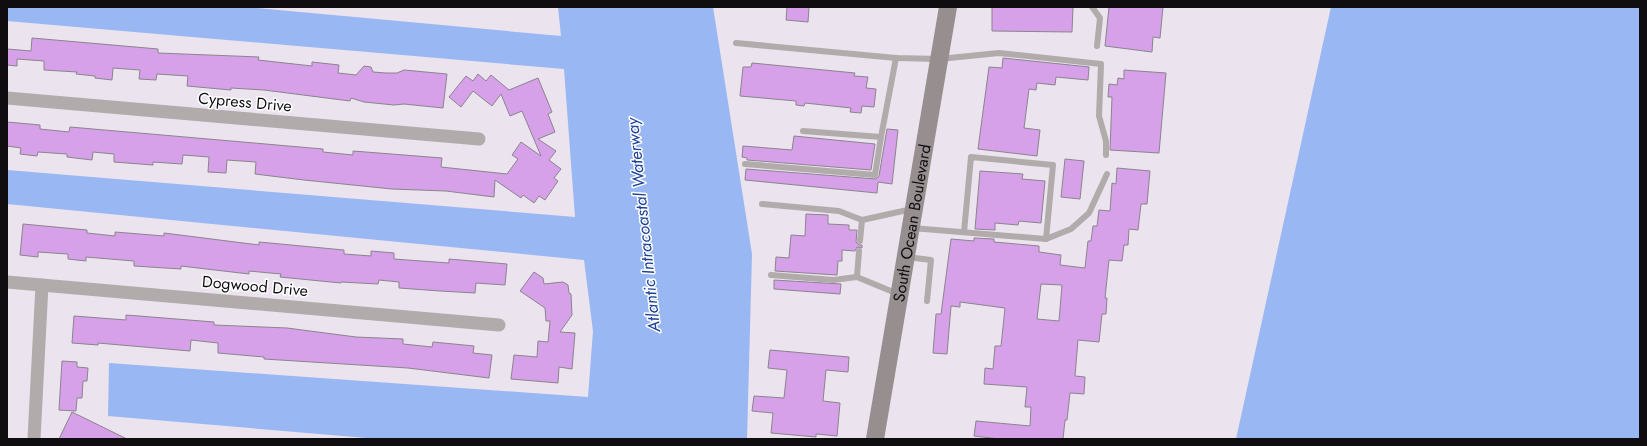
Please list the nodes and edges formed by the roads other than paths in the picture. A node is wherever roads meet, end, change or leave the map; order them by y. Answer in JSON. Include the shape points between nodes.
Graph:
{"nodes":[{"id":1,"x":948,"y":7,"type":"edge"},
{"id":2,"x":1092,"y":7,"type":"edge"},
{"id":3,"x":736,"y":43,"type":"dead end"},
{"id":4,"x":1097,"y":46,"type":"dead end"},
{"id":5,"x":896,"y":58,"type":"junction"},
{"id":6,"x":939,"y":59,"type":"junction"},
{"id":7,"x":7,"y":98,"type":"edge"},
{"id":8,"x":803,"y":131,"type":"dead end"},
{"id":9,"x":881,"y":137,"type":"junction"},
{"id":10,"x":479,"y":139,"type":"dead end"},
{"id":11,"x":1106,"y":155,"type":"dead end"},
{"id":12,"x":745,"y":164,"type":"dead end"},
{"id":13,"x":1107,"y":174,"type":"dead end"},
{"id":14,"x":762,"y":204,"type":"dead end"},
{"id":15,"x":913,"y":209,"type":"junction"},
{"id":16,"x":862,"y":220,"type":"junction"},
{"id":17,"x":910,"y":228,"type":"junction"},
{"id":18,"x":964,"y":232,"type":"junction"},
{"id":19,"x":1046,"y":239,"type":"junction"},
{"id":20,"x":860,"y":241,"type":"dead end"},
{"id":21,"x":859,"y":251,"type":"dead end"},
{"id":22,"x":905,"y":257,"type":"junction"},
{"id":23,"x":770,"y":275,"type":"dead end"},
{"id":24,"x":857,"y":278,"type":"junction"},
{"id":25,"x":7,"y":282,"type":"edge"},
{"id":26,"x":42,"y":285,"type":"junction"},
{"id":27,"x":899,"y":295,"type":"junction"},
{"id":28,"x":927,"y":301,"type":"dead end"},
{"id":29,"x":499,"y":325,"type":"dead end"},
{"id":30,"x":34,"y":439,"type":"edge"},
{"id":31,"x":875,"y":439,"type":"edge"}],
"edges":[{"from":1,"to":6,"type":"main road","name":"South Ocean Boulevard"},
{"from":2,"to":4,"type":"lane","via":[[1100,18]]},
{"from":3,"to":5,"type":"lane"},
{"from":5,"to":6,"type":"lane"},
{"from":5,"to":9,"type":"lane"},
{"from":6,"to":11,"type":"lane","via":[[999,53],[1101,64],[1099,116],[1106,141]]},
{"from":6,"to":15,"type":"main road","name":"South Ocean Boulevard"},
{"from":7,"to":10,"type":"street","name":"Cypress Drive"},
{"from":8,"to":9,"type":"lane"},
{"from":9,"to":12,"type":"lane","via":[[875,175]]},
{"from":13,"to":19,"type":"lane","via":[[1089,213],[1071,229]]},
{"from":14,"to":16,"type":"lane","via":[[839,211]]},
{"from":15,"to":16,"type":"lane"},
{"from":15,"to":17,"type":"main road","name":"South Ocean Boulevard"},
{"from":16,"to":20,"type":"lane"},
{"from":17,"to":18,"type":"lane"},
{"from":17,"to":22,"type":"main road","name":"South Ocean Boulevard"},
{"from":18,"to":19,"type":"lane"},
{"from":18,"to":19,"type":"lane","via":[[971,157],[1053,165]]},
{"from":21,"to":24,"type":"lane"},
{"from":22,"to":27,"type":"main road","name":"South Ocean Boulevard"},
{"from":22,"to":28,"type":"lane","via":[[931,260]]},
{"from":23,"to":24,"type":"lane","via":[[833,280]]},
{"from":24,"to":27,"type":"lane"},
{"from":25,"to":26,"type":"street","name":"Dogwood Drive"},
{"from":26,"to":29,"type":"street","name":"Dogwood Drive"},
{"from":26,"to":30,"type":"street"},
{"from":27,"to":31,"type":"main road","name":"South Ocean Boulevard"}]}
